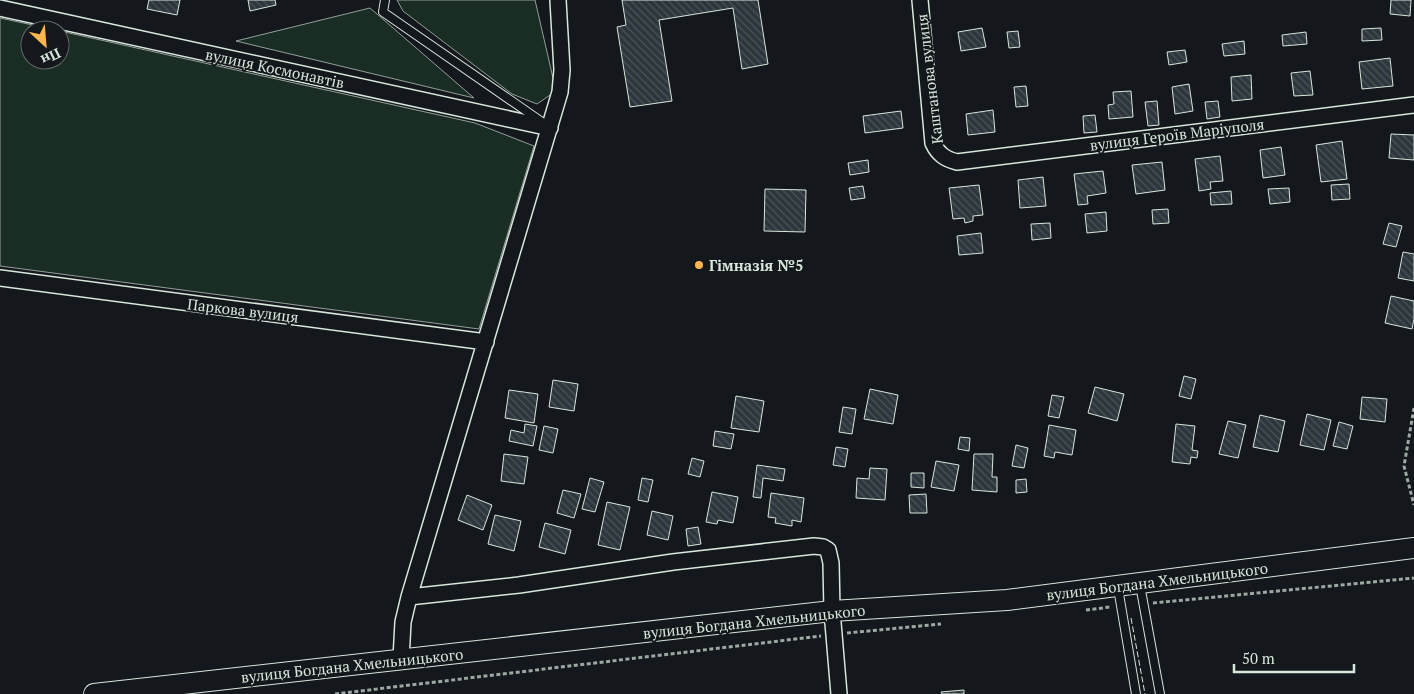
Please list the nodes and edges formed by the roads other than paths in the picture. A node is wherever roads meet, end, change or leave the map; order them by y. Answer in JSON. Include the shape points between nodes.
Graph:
{"nodes":[{"id":1,"x":385,"y":0,"type":"edge"},
{"id":2,"x":558,"y":0,"type":"edge"},
{"id":3,"x":920,"y":0,"type":"edge"},
{"id":4,"x":0,"y":8,"type":"edge"},
{"id":5,"x":1414,"y":105,"type":"edge"},
{"id":6,"x":550,"y":128,"type":"junction"},
{"id":7,"x":942,"y":156,"type":"joint"},
{"id":8,"x":0,"y":278,"type":"edge"},
{"id":9,"x":486,"y":342,"type":"junction"},
{"id":10,"x":1414,"y":548,"type":"edge"},
{"id":11,"x":1140,"y":583,"type":"junction"},
{"id":12,"x":1117,"y":586,"type":"junction"},
{"id":13,"x":409,"y":597,"type":"junction"},
{"id":14,"x":832,"y":611,"type":"junction"},
{"id":15,"x":401,"y":659,"type":"junction"},
{"id":16,"x":94,"y":694,"type":"edge"},
{"id":17,"x":839,"y":694,"type":"edge"},
{"id":18,"x":1136,"y":694,"type":"edge"},
{"id":19,"x":1160,"y":694,"type":"edge"}],
"edges":[{"from":1,"to":6,"type":"lane","via":[[382,12]]},
{"from":2,"to":6,"type":"street","via":[[561,80]]},
{"from":3,"to":7,"type":"street","name":"Каштанова вулиця","via":[[933,143]]},
{"from":4,"to":6,"type":"street","name":"вулиця Космонавтів"},
{"from":5,"to":7,"type":"street","name":"вулиця Героїв Маріуполя","via":[[957,162]]},
{"from":6,"to":9,"type":"street"},
{"from":8,"to":9,"type":"street","name":"Паркова вулиця"},
{"from":9,"to":13,"type":"street"},
{"from":10,"to":11,"type":"main road","name":"вулиця Богдана Хмельницького"},
{"from":11,"to":12,"type":"main road","name":"вулиця Богдана Хмельницького"},
{"from":11,"to":19,"type":"lane"},
{"from":12,"to":14,"type":"main road","name":"вулиця Богдана Хмельницького","via":[[1007,600]]},
{"from":12,"to":18,"type":"lane"},
{"from":13,"to":14,"type":"street","via":[[814,546],[828,550],[830,556]]},
{"from":13,"to":15,"type":"street"},
{"from":14,"to":15,"type":"main road","name":"вулиця Богдана Хмельницького"},
{"from":14,"to":17,"type":"street"},
{"from":15,"to":16,"type":"main road","name":"вулиця Богдана Хмельницького"}]}
